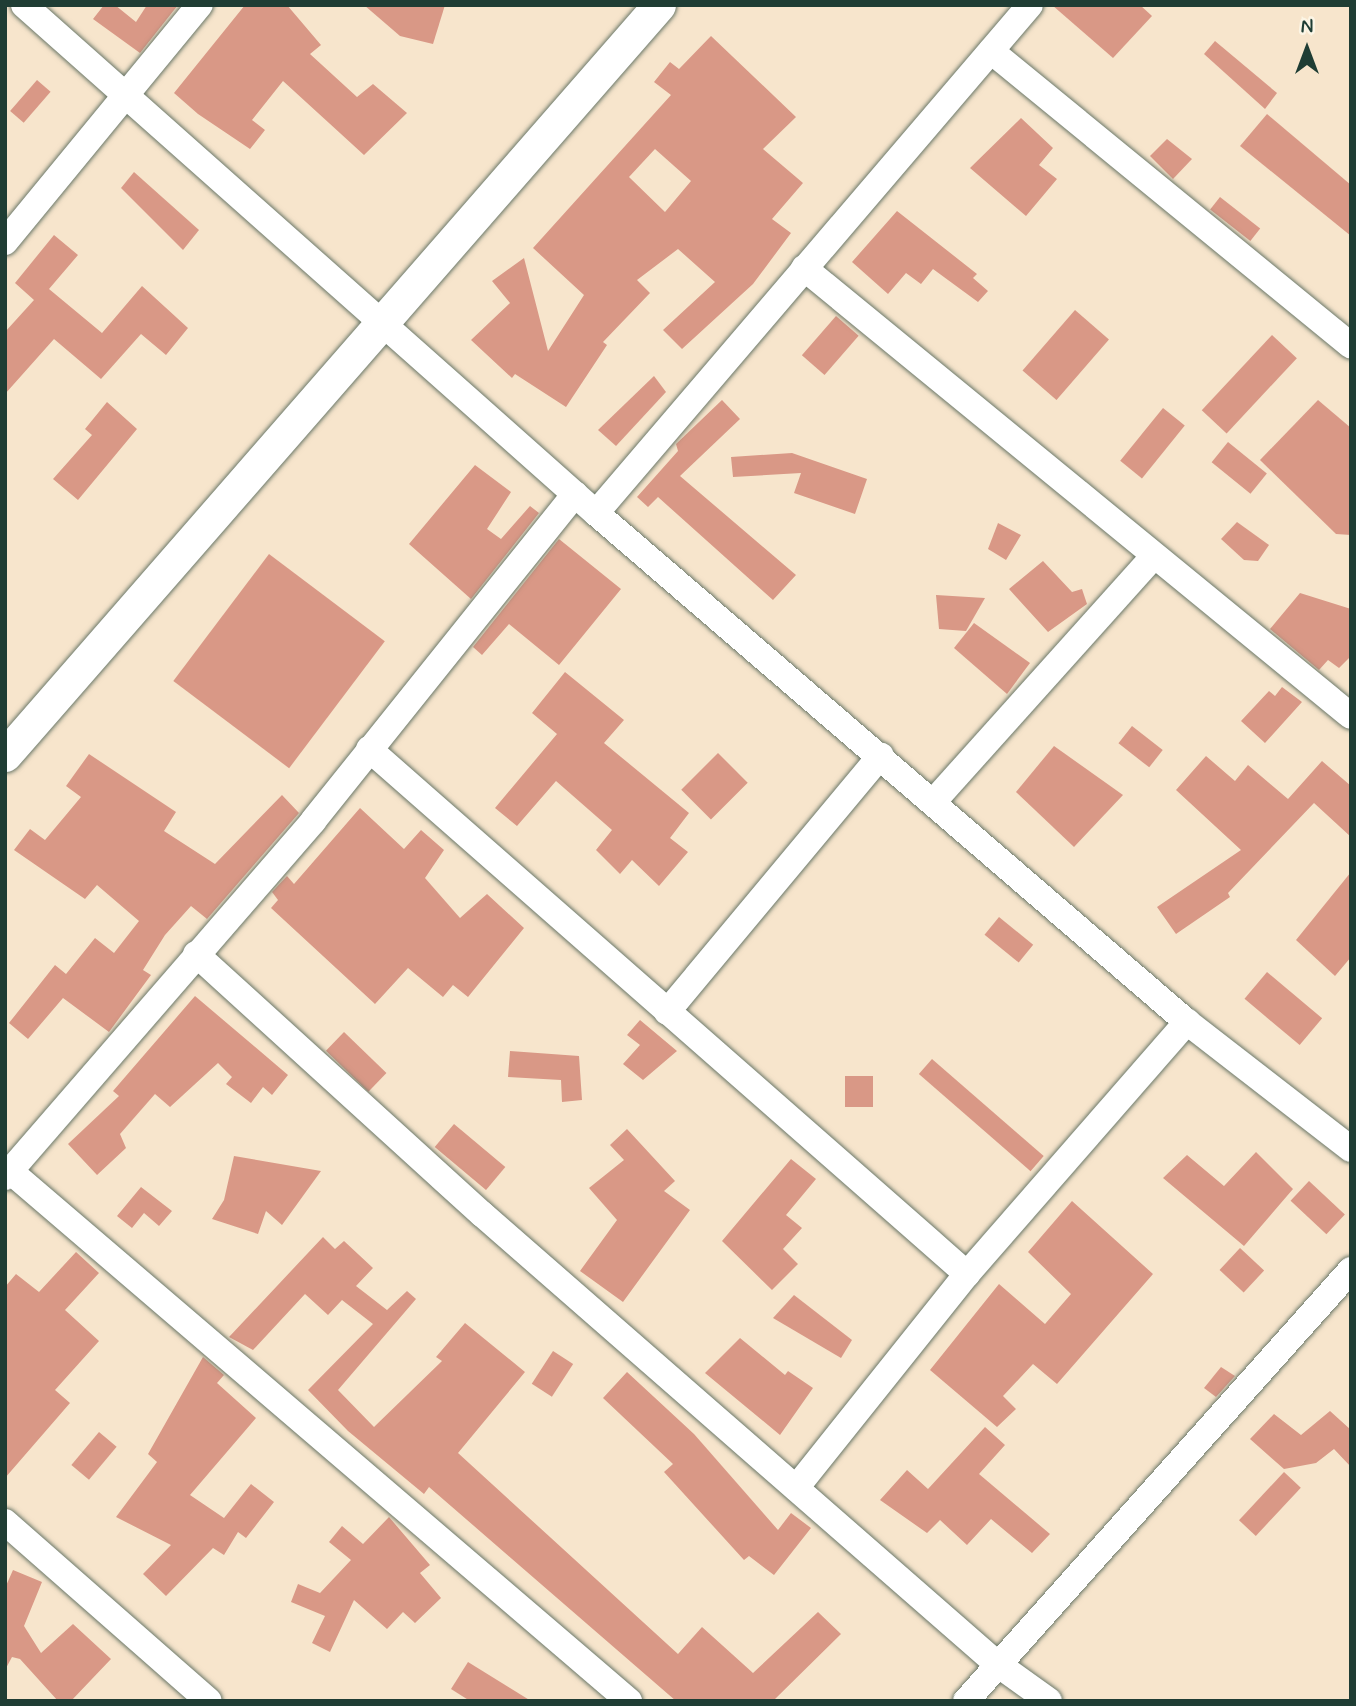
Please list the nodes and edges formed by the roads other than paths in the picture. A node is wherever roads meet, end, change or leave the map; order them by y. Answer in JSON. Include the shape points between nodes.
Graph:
{"nodes":[{"id":1,"x":24,"y":5,"type":"edge"},
{"id":2,"x":200,"y":5,"type":"edge"},
{"id":3,"x":659,"y":5,"type":"edge"},
{"id":4,"x":1030,"y":5,"type":"edge"},
{"id":5,"x":991,"y":51,"type":"junction"},
{"id":6,"x":127,"y":95,"type":"junction"},
{"id":7,"x":5,"y":242,"type":"edge"},
{"id":8,"x":804,"y":268,"type":"junction"},
{"id":9,"x":381,"y":327,"type":"junction"},
{"id":10,"x":1351,"y":346,"type":"edge"},
{"id":11,"x":575,"y":494,"type":"junction"},
{"id":12,"x":596,"y":513,"type":"junction"},
{"id":13,"x":1153,"y":557,"type":"junction"},
{"id":14,"x":1351,"y":716,"type":"edge"},
{"id":15,"x":369,"y":749,"type":"junction"},
{"id":16,"x":5,"y":755,"type":"edge"},
{"id":17,"x":881,"y":755,"type":"junction"},
{"id":18,"x":935,"y":800,"type":"junction"},
{"id":19,"x":196,"y":954,"type":"junction"},
{"id":20,"x":667,"y":1013,"type":"junction"},
{"id":21,"x":1187,"y":1022,"type":"junction"},
{"id":22,"x":1351,"y":1149,"type":"edge"},
{"id":23,"x":7,"y":1174,"type":"edge"},
{"id":24,"x":1351,"y":1270,"type":"edge"},
{"id":25,"x":967,"y":1274,"type":"junction"},
{"id":26,"x":796,"y":1488,"type":"junction"},
{"id":27,"x":5,"y":1522,"type":"edge"},
{"id":28,"x":996,"y":1663,"type":"junction"},
{"id":29,"x":209,"y":1701,"type":"edge"},
{"id":30,"x":629,"y":1701,"type":"edge"},
{"id":31,"x":966,"y":1701,"type":"edge"},
{"id":32,"x":1049,"y":1701,"type":"edge"}],
"edges":[{"from":1,"to":6,"type":"street"},
{"from":2,"to":6,"type":"street"},
{"from":3,"to":9,"type":"street"},
{"from":4,"to":5,"type":"street"},
{"from":5,"to":8,"type":"street"},
{"from":5,"to":10,"type":"street"},
{"from":6,"to":7,"type":"street"},
{"from":6,"to":9,"type":"street"},
{"from":8,"to":12,"type":"street"},
{"from":8,"to":13,"type":"street"},
{"from":9,"to":11,"type":"street"},
{"from":9,"to":16,"type":"street"},
{"from":11,"to":12,"type":"street"},
{"from":11,"to":15,"type":"street"},
{"from":12,"to":17,"type":"street"},
{"from":13,"to":14,"type":"street"},
{"from":13,"to":18,"type":"street"},
{"from":15,"to":19,"type":"street"},
{"from":15,"to":20,"type":"street"},
{"from":17,"to":18,"type":"street"},
{"from":17,"to":20,"type":"street"},
{"from":18,"to":21,"type":"street"},
{"from":19,"to":23,"type":"street"},
{"from":19,"to":26,"type":"street"},
{"from":20,"to":25,"type":"street"},
{"from":21,"to":22,"type":"street"},
{"from":21,"to":25,"type":"street"},
{"from":23,"to":30,"type":"street"},
{"from":24,"to":28,"type":"street"},
{"from":25,"to":26,"type":"street"},
{"from":26,"to":28,"type":"street"},
{"from":27,"to":29,"type":"street"},
{"from":28,"to":31,"type":"street"},
{"from":28,"to":32,"type":"street"}]}
